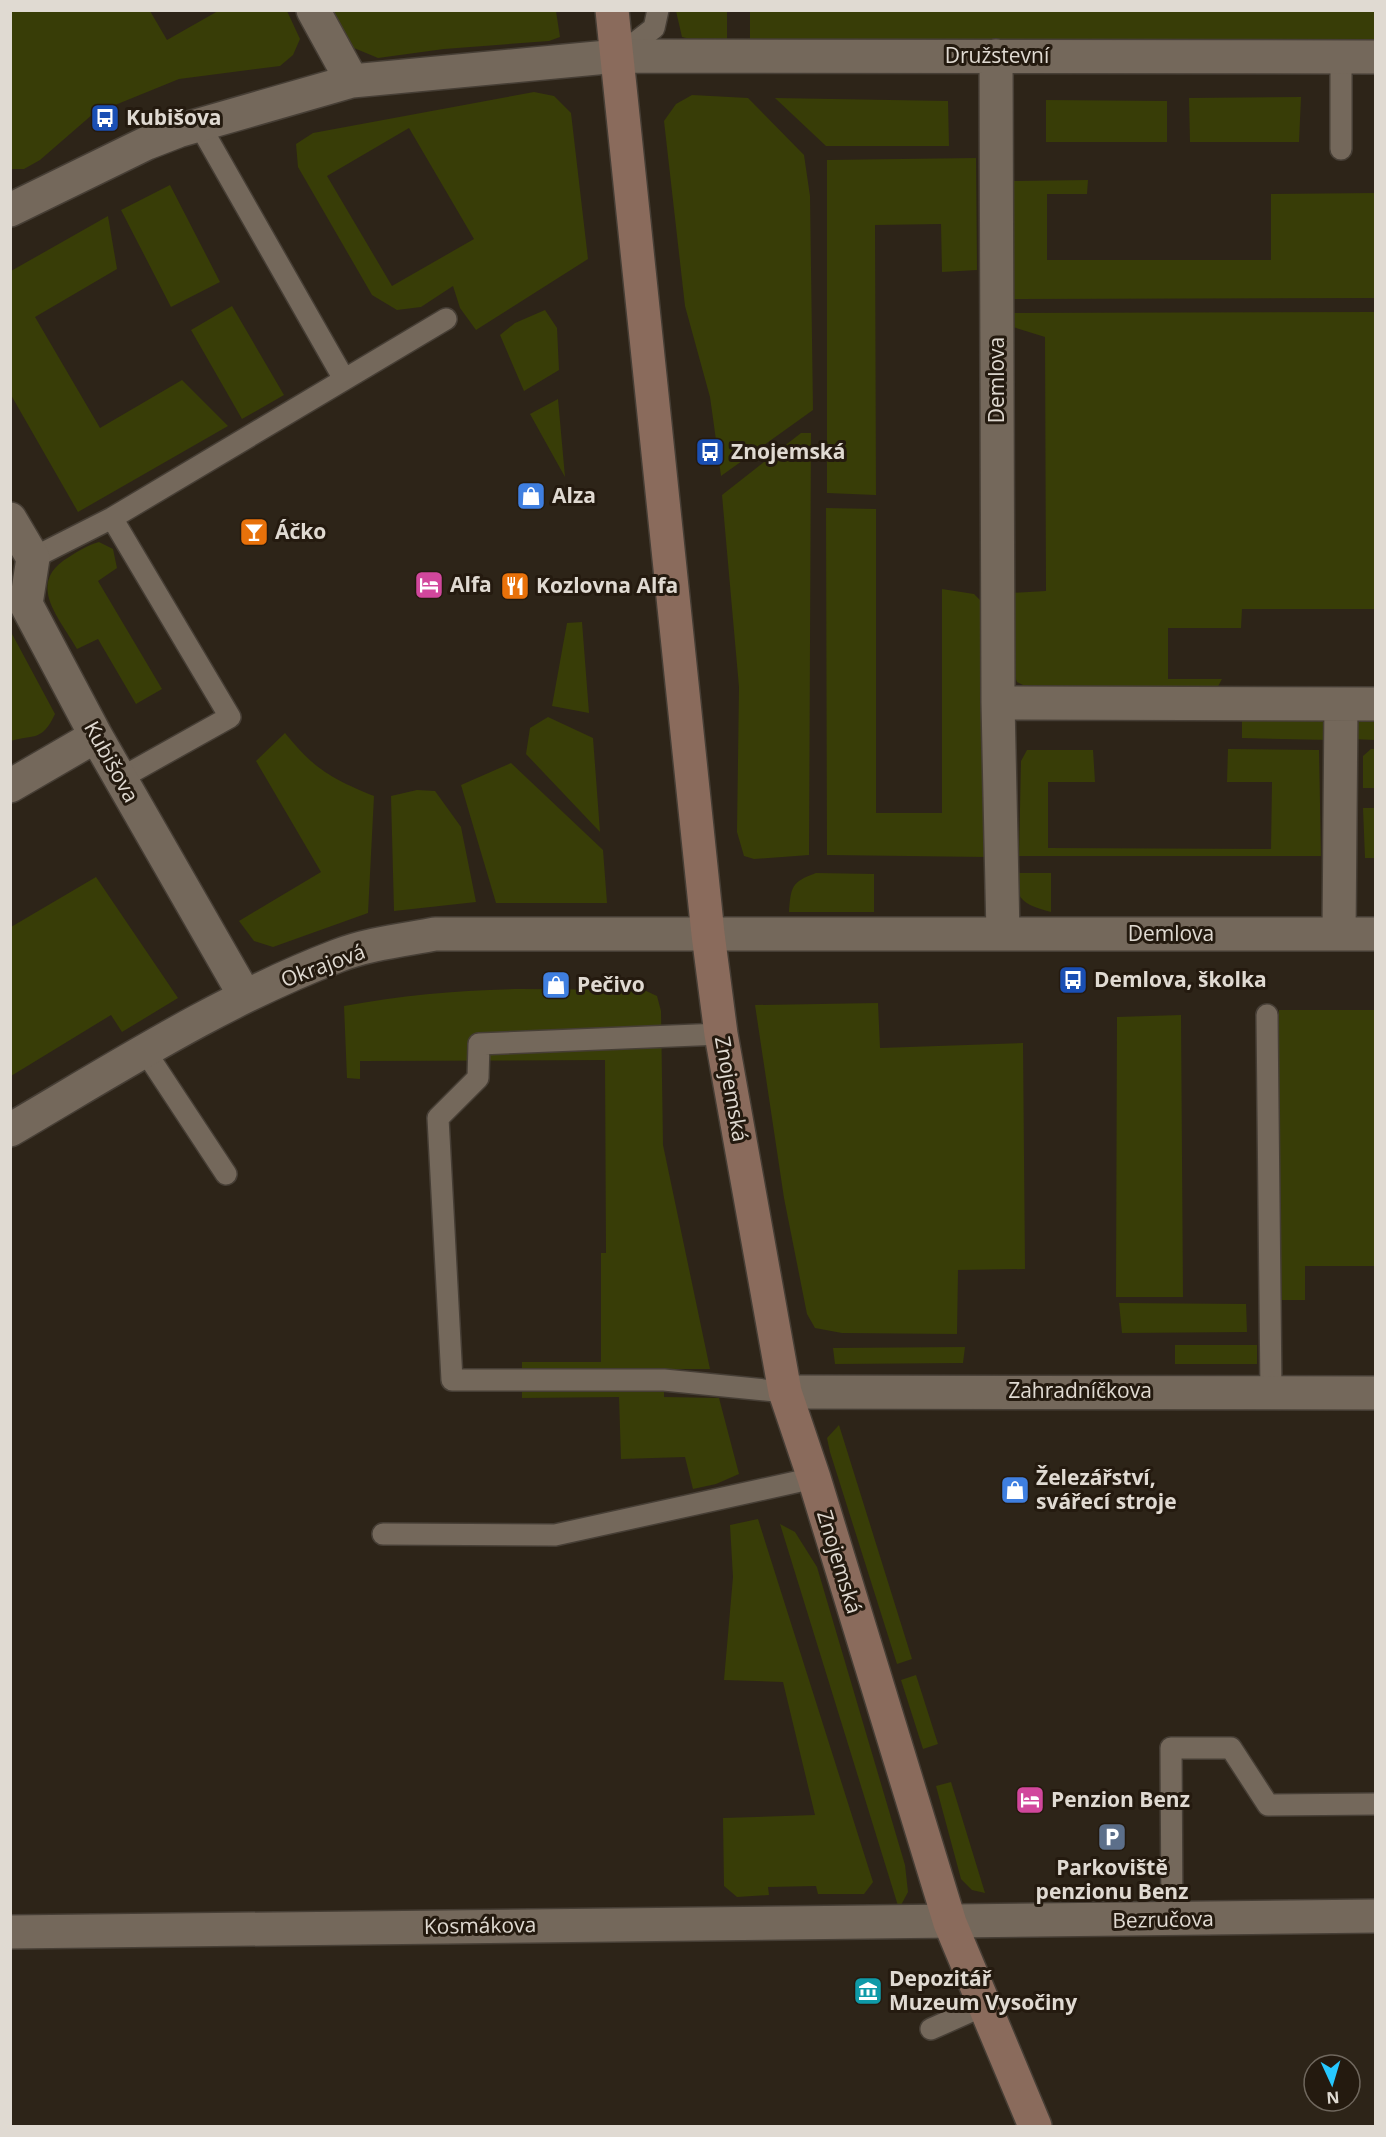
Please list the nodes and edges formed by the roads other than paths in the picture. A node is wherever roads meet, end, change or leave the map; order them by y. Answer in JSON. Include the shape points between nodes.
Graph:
{"nodes":[{"id":1,"x":313,"y":10,"type":"edge"},
{"id":2,"x":612,"y":10,"type":"edge"},
{"id":3,"x":658,"y":10,"type":"edge"},
{"id":4,"x":618,"y":56,"type":"junction"},
{"id":5,"x":996,"y":56,"type":"junction"},
{"id":6,"x":1341,"y":57,"type":"junction"},
{"id":7,"x":1376,"y":57,"type":"edge"},
{"id":8,"x":352,"y":81,"type":"junction"},
{"id":9,"x":199,"y":124,"type":"junction"},
{"id":10,"x":1341,"y":149,"type":"dead end"},
{"id":11,"x":10,"y":210,"type":"edge"},
{"id":12,"x":446,"y":319,"type":"dead end"},
{"id":13,"x":344,"y":379,"type":"junction"},
{"id":14,"x":112,"y":518,"type":"junction"},
{"id":15,"x":10,"y":519,"type":"edge"},
{"id":16,"x":33,"y":558,"type":"junction"},
{"id":17,"x":998,"y":703,"type":"junction"},
{"id":18,"x":1341,"y":704,"type":"junction"},
{"id":19,"x":1376,"y":704,"type":"edge"},
{"id":20,"x":96,"y":736,"type":"junction"},
{"id":21,"x":121,"y":778,"type":"junction"},
{"id":22,"x":10,"y":786,"type":"edge"},
{"id":23,"x":708,"y":934,"type":"junction"},
{"id":24,"x":1003,"y":934,"type":"junction"},
{"id":25,"x":1338,"y":934,"type":"junction"},
{"id":26,"x":1376,"y":934,"type":"edge"},
{"id":27,"x":245,"y":996,"type":"junction"},
{"id":28,"x":1267,"y":1015,"type":"dead end"},
{"id":29,"x":721,"y":1034,"type":"junction"},
{"id":30,"x":145,"y":1051,"type":"junction"},
{"id":31,"x":10,"y":1130,"type":"edge"},
{"id":32,"x":226,"y":1174,"type":"dead end"},
{"id":33,"x":785,"y":1392,"type":"junction"},
{"id":34,"x":1271,"y":1392,"type":"junction"},
{"id":35,"x":1376,"y":1393,"type":"edge"},
{"id":36,"x":814,"y":1478,"type":"junction"},
{"id":37,"x":383,"y":1534,"type":"dead end"},
{"id":38,"x":1376,"y":1804,"type":"edge"},
{"id":39,"x":1376,"y":1916,"type":"edge"},
{"id":40,"x":1172,"y":1920,"type":"junction"},
{"id":41,"x":950,"y":1923,"type":"junction"},
{"id":42,"x":10,"y":1932,"type":"edge"},
{"id":43,"x":985,"y":2005,"type":"junction"},
{"id":44,"x":931,"y":2029,"type":"dead end"},
{"id":45,"x":1035,"y":2127,"type":"edge"}],
"edges":[{"from":1,"to":8,"type":"street"},
{"from":2,"to":4,"type":"street","name":"Znojemská"},
{"from":3,"to":4,"type":"lane","via":[[654,28]]},
{"from":4,"to":5,"type":"street","name":"Družstevní"},
{"from":4,"to":8,"type":"street"},
{"from":4,"to":23,"type":"street","name":"Znojemská"},
{"from":5,"to":6,"type":"street","name":"Družstevní"},
{"from":5,"to":17,"type":"street","name":"Demlova"},
{"from":6,"to":7,"type":"street","name":"Družstevní"},
{"from":6,"to":10,"type":"lane"},
{"from":8,"to":9,"type":"street"},
{"from":9,"to":11,"type":"street","via":[[147,143]]},
{"from":9,"to":13,"type":"lane"},
{"from":12,"to":13,"type":"lane"},
{"from":13,"to":14,"type":"lane"},
{"from":14,"to":16,"type":"lane"},
{"from":14,"to":21,"type":"lane","via":[[230,717]]},
{"from":15,"to":16,"type":"street"},
{"from":16,"to":20,"type":"street","name":"Kubišova","via":[[26,604]]},
{"from":17,"to":18,"type":"street"},
{"from":17,"to":24,"type":"street","name":"Demlova"},
{"from":18,"to":19,"type":"street"},
{"from":18,"to":25,"type":"street"},
{"from":20,"to":21,"type":"street","name":"Kubišova"},
{"from":20,"to":22,"type":"street"},
{"from":21,"to":27,"type":"street","name":"Kubišova"},
{"from":23,"to":24,"type":"street","name":"Demlova"},
{"from":23,"to":27,"type":"street","name":"Okrajová","via":[[435,934],[339,955]]},
{"from":23,"to":29,"type":"street","name":"Znojemská"},
{"from":24,"to":25,"type":"street","name":"Demlova"},
{"from":25,"to":26,"type":"street","name":"Demlova"},
{"from":27,"to":30,"type":"street","name":"Okrajová"},
{"from":28,"to":34,"type":"lane"},
{"from":29,"to":33,"type":"street","name":"Znojemská"},
{"from":29,"to":33,"type":"lane","via":[[479,1044],[478,1078],[438,1118],[452,1380],[664,1380]]},
{"from":30,"to":31,"type":"street","name":"Okrajová"},
{"from":30,"to":32,"type":"lane"},
{"from":33,"to":34,"type":"street","name":"Zahradníčkova"},
{"from":33,"to":36,"type":"street","name":"Znojemská"},
{"from":34,"to":35,"type":"street","name":"Zahradníčkova"},
{"from":36,"to":37,"type":"lane","via":[[555,1535]]},
{"from":36,"to":41,"type":"street","name":"Znojemská"},
{"from":38,"to":40,"type":"lane","via":[[1268,1805],[1231,1748],[1171,1748]]},
{"from":39,"to":40,"type":"street","name":"Bezručova"},
{"from":40,"to":41,"type":"street","name":"Bezručova"},
{"from":41,"to":42,"type":"street","name":"Kosmákova"},
{"from":41,"to":43,"type":"street","name":"Znojemská"},
{"from":43,"to":44,"type":"lane"},
{"from":43,"to":45,"type":"street","name":"Znojemská"}]}
